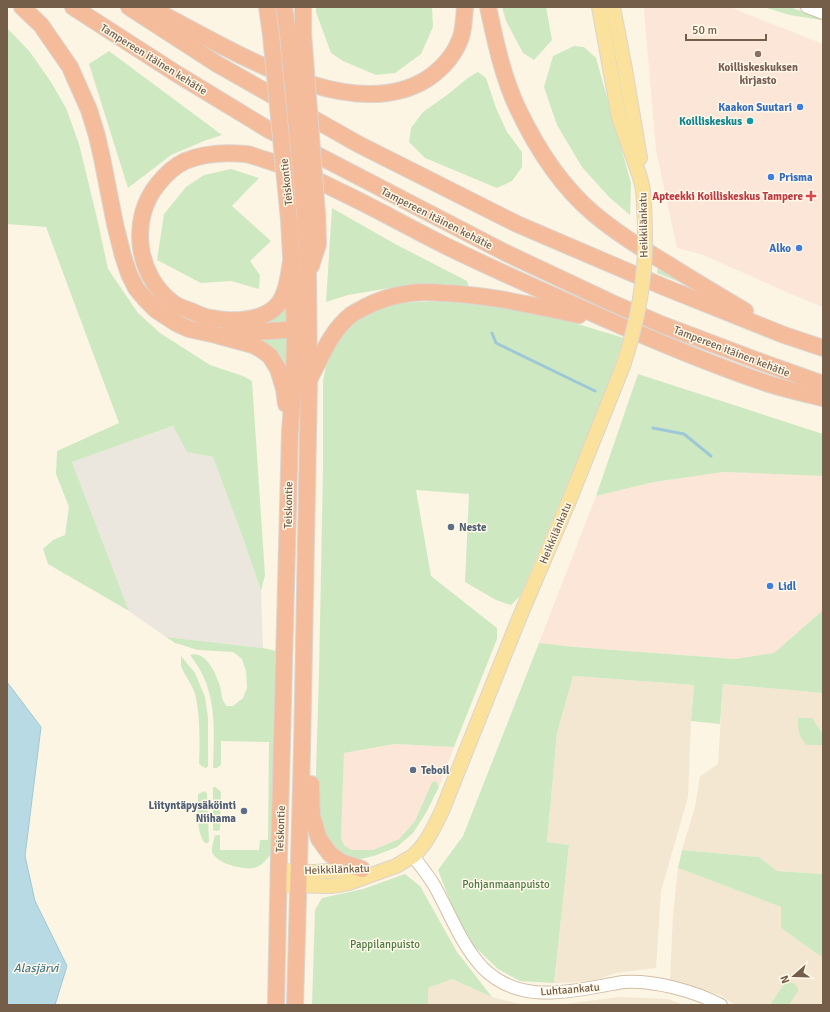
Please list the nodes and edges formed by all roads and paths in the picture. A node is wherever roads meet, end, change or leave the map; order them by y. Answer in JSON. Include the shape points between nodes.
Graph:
{"nodes":[{"id":1,"x":22,"y":7,"type":"edge"},
{"id":2,"x":73,"y":7,"type":"edge"},
{"id":3,"x":129,"y":7,"type":"edge"},
{"id":4,"x":148,"y":7,"type":"edge"},
{"id":5,"x":266,"y":7,"type":"edge"},
{"id":6,"x":284,"y":7,"type":"edge"},
{"id":7,"x":303,"y":7,"type":"edge"},
{"id":8,"x":465,"y":7,"type":"edge"},
{"id":9,"x":488,"y":7,"type":"edge"},
{"id":10,"x":613,"y":7,"type":"edge"},
{"id":11,"x":620,"y":7,"type":"edge"},
{"id":12,"x":807,"y":7,"type":"edge"},
{"id":13,"x":599,"y":10,"type":"edge"},
{"id":14,"x":823,"y":13,"type":"edge"},
{"id":15,"x":296,"y":34,"type":"junction"},
{"id":16,"x":625,"y":69,"type":"junction"},
{"id":17,"x":642,"y":183,"type":"junction"},
{"id":18,"x":292,"y":255,"type":"junction"},
{"id":19,"x":608,"y":321,"type":"junction"},
{"id":20,"x":301,"y":324,"type":"junction"},
{"id":21,"x":216,"y":334,"type":"junction"},
{"id":22,"x":784,"y":335,"type":"junction"},
{"id":23,"x":823,"y":348,"type":"edge"},
{"id":24,"x":309,"y":381,"type":"junction"},
{"id":25,"x":823,"y":384,"type":"edge"},
{"id":26,"x":823,"y":398,"type":"edge"},
{"id":27,"x":290,"y":431,"type":"junction"},
{"id":28,"x":302,"y":752,"type":"junction"},
{"id":29,"x":413,"y":856,"type":"junction"},
{"id":30,"x":396,"y":866,"type":"junction"},
{"id":31,"x":362,"y":869,"type":"junction"},
{"id":32,"x":279,"y":878,"type":"junction"},
{"id":33,"x":298,"y":878,"type":"junction"},
{"id":34,"x":276,"y":1005,"type":"edge"},
{"id":35,"x":295,"y":1005,"type":"edge"},
{"id":36,"x":721,"y":1005,"type":"edge"}],
"edges":[{"from":1,"to":21,"type":"highway","via":[[41,25],[70,67],[86,103],[95,129],[123,256],[136,288],[156,310],[176,323],[203,333]]},
{"from":2,"to":25,"type":"highway","name":"Tampereen itäinen kehätie","via":[[269,130],[506,254],[656,322]]},
{"from":3,"to":22,"type":"highway","via":[[217,64],[358,144],[444,188],[517,224]]},
{"from":4,"to":8,"type":"highway","via":[[266,68],[314,85],[369,94],[407,89],[434,74],[445,64],[461,37]]},
{"from":5,"to":18,"type":"highway","name":"Teiskontie","bridge":true,"via":[[271,35]]},
{"from":6,"to":15,"type":"highway","name":"Teiskontie"},
{"from":7,"to":15,"type":"highway"},
{"from":9,"to":22,"type":"highway","via":[[498,53],[518,108],[541,150],[572,193],[627,240]]},
{"from":10,"to":16,"type":"main road","name":"Heikkilänkatu"},
{"from":11,"to":16,"type":"main road","via":[[626,42]]},
{"from":12,"to":14,"type":"street"},
{"from":13,"to":17,"type":"main road","name":"Heikkilänkatu","via":[[619,118]]},
{"from":15,"to":20,"type":"highway","name":"Teiskontie","bridge":true,"via":[[311,215],[308,277]]},
{"from":16,"to":17,"type":"main road","name":"Heikkilänkatu","via":[[640,156]]},
{"from":17,"to":29,"type":"main road","name":"Heikkilänkatu","bridge":true,"via":[[645,234],[643,275],[633,335],[623,366],[442,811],[426,841]]},
{"from":18,"to":19,"type":"highway","via":[[286,289],[283,297],[271,311],[253,319],[206,317],[175,305],[161,293],[151,279],[144,264],[140,243],[140,224],[145,205],[164,176],[183,162],[219,153],[248,154],[314,179],[442,244]]},
{"from":18,"to":20,"type":"highway","name":"Teiskontie"},
{"from":19,"to":24,"type":"highway","via":[[488,297],[428,292],[407,293],[388,297],[352,314],[330,338]]},
{"from":19,"to":26,"type":"highway","via":[[765,383]]},
{"from":20,"to":21,"type":"highway","via":[[285,330]]},
{"from":20,"to":24,"type":"highway","name":"Teiskontie"},
{"from":20,"to":27,"type":"highway","name":"Teiskontie"},
{"from":21,"to":27,"type":"highway","via":[[253,345],[270,356],[282,379]]},
{"from":22,"to":23,"type":"highway"},
{"from":24,"to":28,"type":"highway","name":"Teiskontie"},
{"from":27,"to":32,"type":"highway","name":"Teiskontie"},
{"from":28,"to":31,"type":"highway","via":[[310,772],[312,816],[319,839],[330,854],[341,862]]},
{"from":28,"to":33,"type":"highway","name":"Teiskontie"},
{"from":29,"to":30,"type":"main road","name":"Heikkilänkatu"},
{"from":29,"to":36,"type":"street","name":"Luhtaankatu","via":[[433,884],[472,955],[483,968],[504,984],[543,993],[624,982],[648,983],[690,993]]},
{"from":30,"to":31,"type":"main road","name":"Heikkilänkatu"},
{"from":30,"to":33,"type":"main road","name":"Heikkilänkatu","via":[[349,883],[330,886]]},
{"from":31,"to":33,"type":"main road","name":"Heikkilänkatu","via":[[314,872]]},
{"from":32,"to":33,"type":"main road","name":"Heikkilänkatu"},
{"from":32,"to":34,"type":"highway","name":"Teiskontie"},
{"from":33,"to":35,"type":"highway","name":"Teiskontie"}]}
